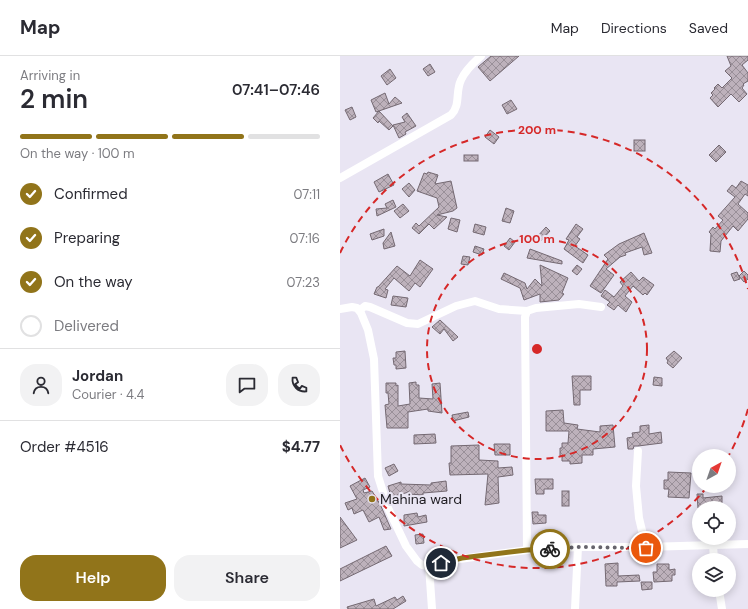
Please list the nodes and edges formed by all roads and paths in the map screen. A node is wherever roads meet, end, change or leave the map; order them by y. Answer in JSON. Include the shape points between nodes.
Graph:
{"nodes":[{"id":1,"x":481,"y":56,"type":"edge"},
{"id":2,"x":340,"y":178,"type":"edge"},
{"id":3,"x":600,"y":307,"type":"dead end"},
{"id":4,"x":340,"y":308,"type":"edge"},
{"id":5,"x":360,"y":310,"type":"junction"},
{"id":6,"x":527,"y":311,"type":"junction"},
{"id":7,"x":638,"y":451,"type":"dead end"},
{"id":8,"x":736,"y":544,"type":"edge"},
{"id":9,"x":748,"y":544,"type":"edge"},
{"id":10,"x":696,"y":545,"type":"edge"},
{"id":11,"x":578,"y":547,"type":"junction"},
{"id":12,"x":646,"y":548,"type":"junction"},
{"id":13,"x":527,"y":550,"type":"junction"},
{"id":14,"x":428,"y":566,"type":"junction"},
{"id":15,"x":720,"y":597,"type":"edge"},
{"id":16,"x":432,"y":609,"type":"edge"},
{"id":17,"x":575,"y":609,"type":"edge"},
{"id":18,"x":722,"y":609,"type":"edge"}],
"edges":[{"from":1,"to":2,"type":"street","via":[[461,80],[456,111]]},
{"from":3,"to":6,"type":"street","via":[[579,304]]},
{"from":4,"to":5,"type":"street","via":[[355,307]]},
{"from":5,"to":6,"type":"street","via":[[365,306],[370,307],[398,320],[418,324],[456,306],[475,301],[499,309]]},
{"from":5,"to":14,"type":"street","via":[[368,330],[374,359],[378,476],[388,508],[406,546],[417,561]]},
{"from":6,"to":13,"type":"street"},
{"from":7,"to":12,"type":"street","via":[[636,486],[639,518]]},
{"from":8,"to":9,"type":"street"},
{"from":10,"to":12,"type":"street"},
{"from":11,"to":12,"type":"street"},
{"from":11,"to":13,"type":"street"},
{"from":11,"to":17,"type":"street"},
{"from":13,"to":14,"type":"street","via":[[452,560]]},
{"from":14,"to":16,"type":"street"},
{"from":15,"to":18,"type":"street"}]}
